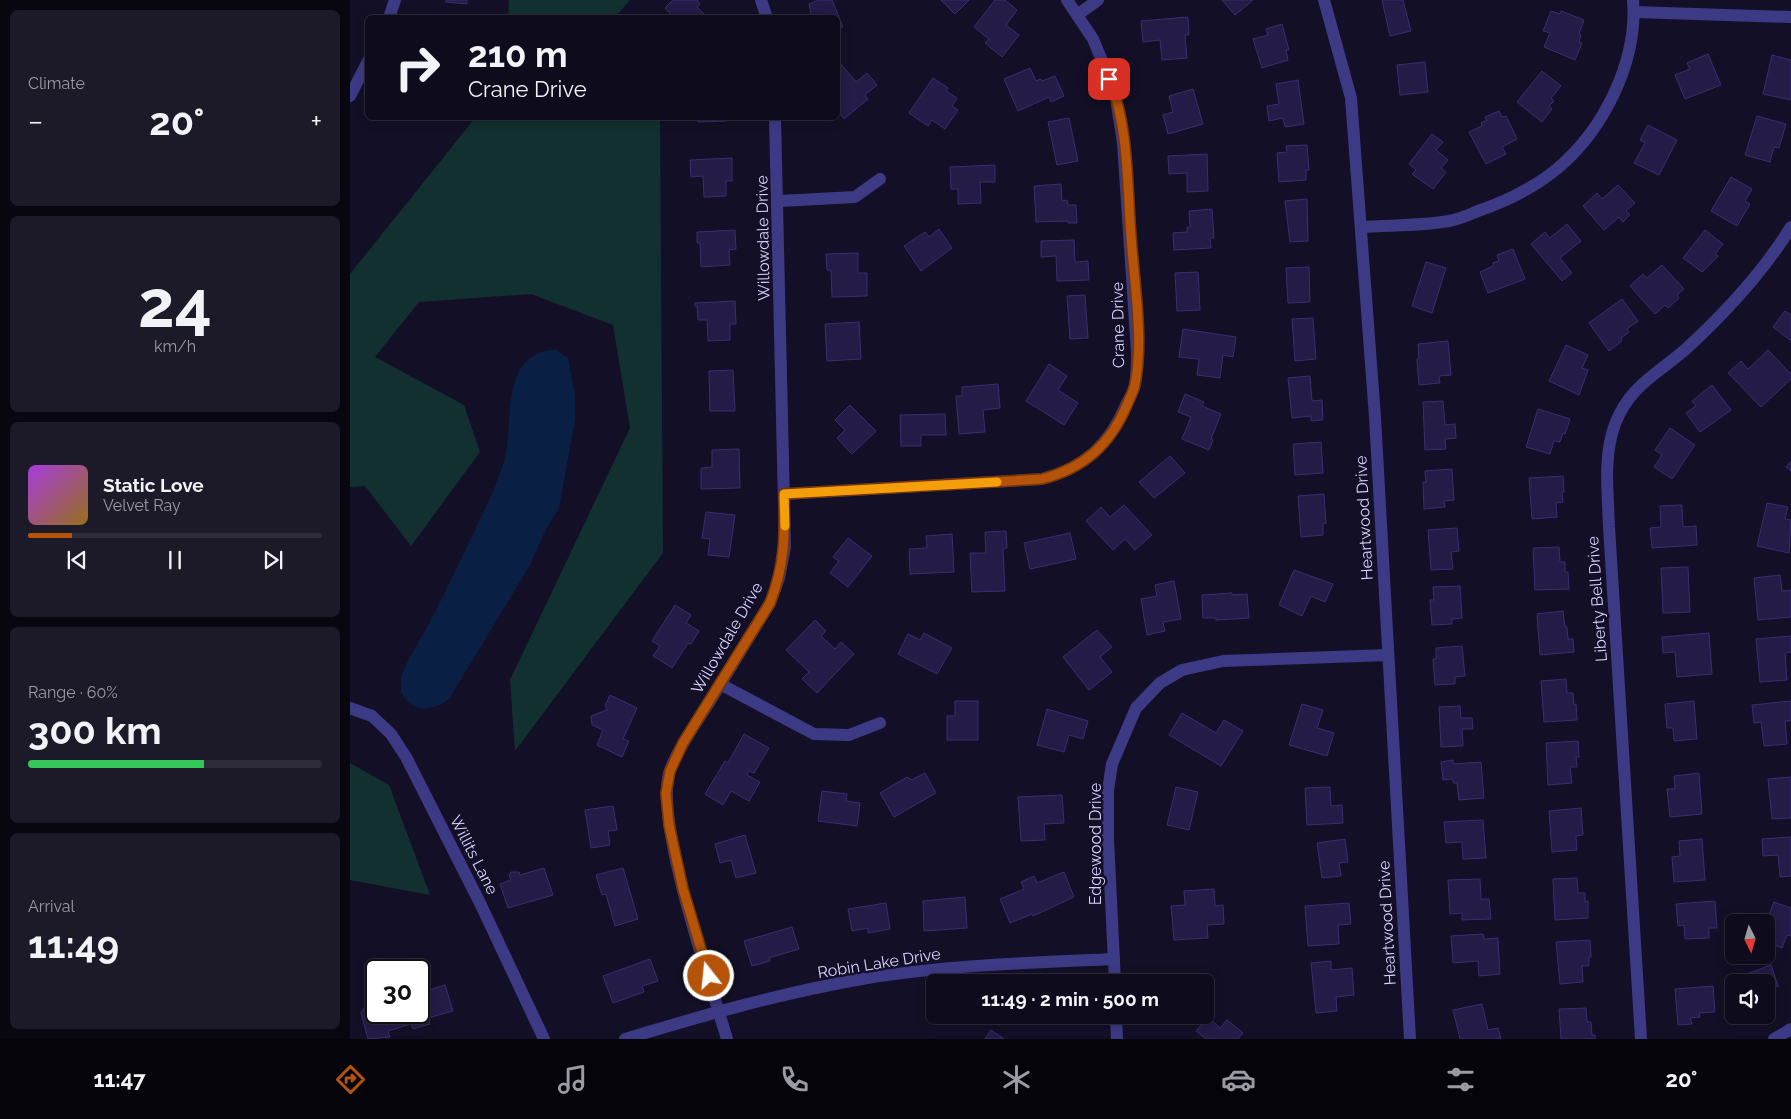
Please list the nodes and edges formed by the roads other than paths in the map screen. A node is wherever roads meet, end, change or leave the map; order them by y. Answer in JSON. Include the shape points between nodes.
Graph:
{"nodes":[{"id":1,"x":395,"y":0,"type":"edge"},
{"id":2,"x":761,"y":0,"type":"edge"},
{"id":3,"x":1067,"y":0,"type":"edge"},
{"id":4,"x":1098,"y":0,"type":"edge"},
{"id":5,"x":1324,"y":0,"type":"edge"},
{"id":6,"x":1633,"y":6,"type":"edge"},
{"id":7,"x":1077,"y":14,"type":"junction"},
{"id":8,"x":390,"y":15,"type":"edge"},
{"id":9,"x":766,"y":15,"type":"edge"},
{"id":10,"x":1791,"y":17,"type":"edge"},
{"id":11,"x":365,"y":67,"type":"edge"},
{"id":12,"x":350,"y":96,"type":"edge"},
{"id":13,"x":775,"y":120,"type":"edge"},
{"id":14,"x":880,"y":179,"type":"dead end"},
{"id":15,"x":779,"y":201,"type":"junction"},
{"id":16,"x":1362,"y":227,"type":"junction"},
{"id":17,"x":1791,"y":227,"type":"edge"},
{"id":18,"x":784,"y":494,"type":"junction"},
{"id":19,"x":1388,"y":655,"type":"junction"},
{"id":20,"x":720,"y":684,"type":"junction"},
{"id":21,"x":350,"y":708,"type":"edge"},
{"id":22,"x":880,"y":723,"type":"dead end"},
{"id":23,"x":1114,"y":959,"type":"junction"},
{"id":24,"x":1115,"y":974,"type":"edge"},
{"id":25,"x":719,"y":1010,"type":"junction"},
{"id":26,"x":1116,"y":1024,"type":"edge"},
{"id":27,"x":1791,"y":1029,"type":"edge"},
{"id":28,"x":544,"y":1039,"type":"edge"},
{"id":29,"x":625,"y":1039,"type":"edge"},
{"id":30,"x":727,"y":1039,"type":"edge"},
{"id":31,"x":1117,"y":1039,"type":"edge"},
{"id":32,"x":1410,"y":1039,"type":"edge"},
{"id":33,"x":1641,"y":1039,"type":"edge"},
{"id":34,"x":1774,"y":1039,"type":"edge"}],
"edges":[{"from":1,"to":8,"type":"street"},
{"from":2,"to":9,"type":"street"},
{"from":3,"to":7,"type":"street","name":"Crane Drive"},
{"from":4,"to":7,"type":"street"},
{"from":5,"to":16,"type":"street","name":"Heartwood Drive","via":[[1351,98]]},
{"from":6,"to":10,"type":"street"},
{"from":6,"to":16,"type":"street","via":[[1627,60],[1613,97],[1605,114],[1559,168],[1506,202],[1450,221]]},
{"from":7,"to":18,"type":"street","name":"Crane Drive","via":[[1093,39],[1115,92],[1124,143],[1138,352],[1135,385],[1122,416],[1103,446],[1064,474],[1042,479]]},
{"from":11,"to":12,"type":"street"},
{"from":13,"to":15,"type":"street","name":"Willowdale Drive"},
{"from":14,"to":15,"type":"street","via":[[855,198]]},
{"from":15,"to":18,"type":"street","name":"Willowdale Drive"},
{"from":16,"to":19,"type":"street","name":"Heartwood Drive"},
{"from":17,"to":33,"type":"street","name":"Liberty Bell Drive","via":[[1755,280],[1686,349],[1637,387],[1614,425],[1608,461],[1609,527]]},
{"from":18,"to":20,"type":"street","name":"Willowdale Drive","via":[[785,547],[779,578],[770,603]]},
{"from":19,"to":23,"type":"street","name":"Edgewood Drive","via":[[1223,661],[1182,670],[1160,683],[1136,708],[1112,764],[1108,790]]},
{"from":19,"to":32,"type":"street","name":"Heartwood Drive"},
{"from":20,"to":22,"type":"street","via":[[814,734],[849,735]]},
{"from":20,"to":25,"type":"street","name":"Willowdale Drive","via":[[683,743],[670,771],[666,793],[669,825],[683,889]]},
{"from":21,"to":28,"type":"street","name":"Willits Lane","via":[[372,716],[391,734],[406,757],[480,902]]},
{"from":23,"to":24,"type":"street","name":"Edgewood Drive"},
{"from":23,"to":25,"type":"street","name":"Robin Lake Drive","via":[[990,964],[857,980]]},
{"from":25,"to":29,"type":"street","name":"Robin Lake Drive"},
{"from":25,"to":30,"type":"street","name":"Willowdale Drive"},
{"from":26,"to":31,"type":"street"},
{"from":27,"to":34,"type":"street"}]}
